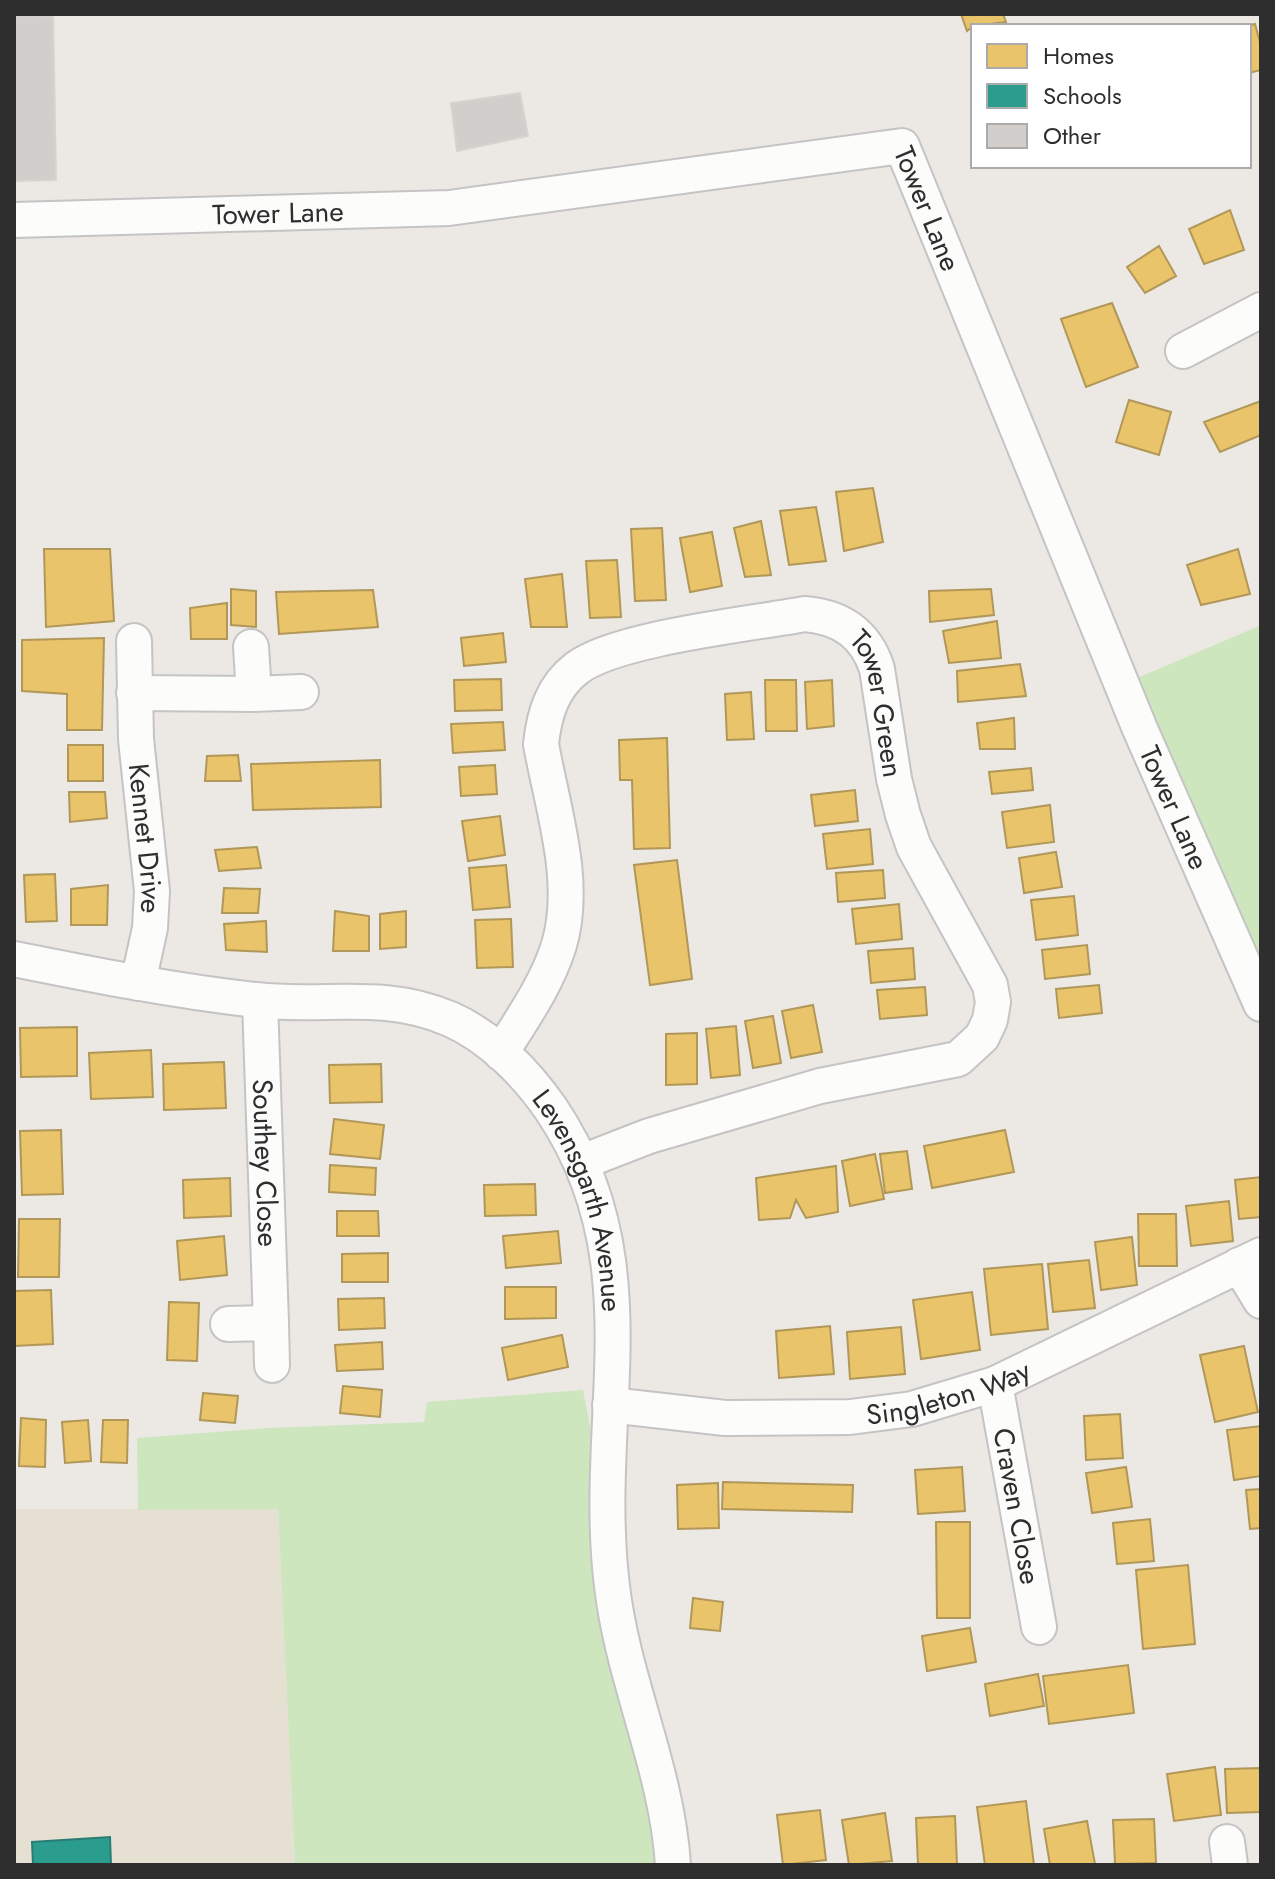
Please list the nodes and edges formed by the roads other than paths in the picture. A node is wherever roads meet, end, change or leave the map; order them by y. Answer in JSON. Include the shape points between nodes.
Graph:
{"nodes":[{"id":1,"x":14,"y":220,"type":"edge"},
{"id":2,"x":1261,"y":310,"type":"edge"},
{"id":3,"x":1183,"y":351,"type":"dead end"},
{"id":4,"x":134,"y":641,"type":"dead end"},
{"id":5,"x":251,"y":647,"type":"dead end"},
{"id":6,"x":301,"y":692,"type":"dead end"},
{"id":7,"x":134,"y":693,"type":"junction"},
{"id":8,"x":254,"y":694,"type":"junction"},
{"id":9,"x":14,"y":959,"type":"edge"},
{"id":10,"x":138,"y":983,"type":"junction"},
{"id":11,"x":260,"y":1001,"type":"junction"},
{"id":12,"x":1261,"y":1004,"type":"edge"},
{"id":13,"x":501,"y":1053,"type":"junction"},
{"id":14,"x":582,"y":1162,"type":"junction"},
{"id":15,"x":1250,"y":1260,"type":"edge"},
{"id":16,"x":1261,"y":1301,"type":"edge"},
{"id":17,"x":271,"y":1323,"type":"junction"},
{"id":18,"x":228,"y":1324,"type":"dead end"},
{"id":19,"x":272,"y":1365,"type":"dead end"},
{"id":20,"x":995,"y":1384,"type":"junction"},
{"id":21,"x":610,"y":1405,"type":"junction"},
{"id":22,"x":1039,"y":1627,"type":"dead end"},
{"id":23,"x":673,"y":1865,"type":"edge"}],
"edges":[{"from":1,"to":12,"type":"street","name":"Tower Lane","via":[[449,208],[902,146],[1140,729]]},
{"from":2,"to":3,"type":"street"},
{"from":4,"to":7,"type":"street","name":"Kennet Drive"},
{"from":5,"to":8,"type":"street"},
{"from":6,"to":8,"type":"street"},
{"from":7,"to":8,"type":"street"},
{"from":7,"to":10,"type":"street","name":"Kennet Drive","via":[[152,891]]},
{"from":9,"to":10,"type":"street","name":"Levensgarth Avenue"},
{"from":10,"to":11,"type":"street","name":"Levensgarth Avenue"},
{"from":11,"to":13,"type":"street","name":"Levensgarth Avenue","via":[[400,1004],[453,1021]]},
{"from":11,"to":17,"type":"street","name":"Southey Close"},
{"from":13,"to":14,"type":"street","name":"Levensgarth Avenue","via":[[538,1090]]},
{"from":13,"to":14,"type":"street","name":"Tower Green","via":[[537,994],[559,943],[566,886],[541,744],[543,722],[562,683],[577,668],[613,650],[805,614],[852,629],[864,640],[877,669],[894,779],[914,847],[990,985],[993,1002],[982,1037],[958,1059],[820,1086],[649,1136]]},
{"from":14,"to":21,"type":"street","name":"Levensgarth Avenue","via":[[610,1261]]},
{"from":15,"to":16,"type":"street"},
{"from":15,"to":20,"type":"street","name":"Singleton Way"},
{"from":17,"to":18,"type":"street"},
{"from":17,"to":19,"type":"street","name":"Southey Close"},
{"from":20,"to":21,"type":"street","name":"Singleton Way","via":[[912,1409],[850,1417],[725,1418]]},
{"from":20,"to":22,"type":"street","name":"Craven Close"},
{"from":21,"to":23,"type":"street","name":"Levensgarth Avenue","via":[[606,1523],[612,1587],[624,1654],[659,1776]]}]}
